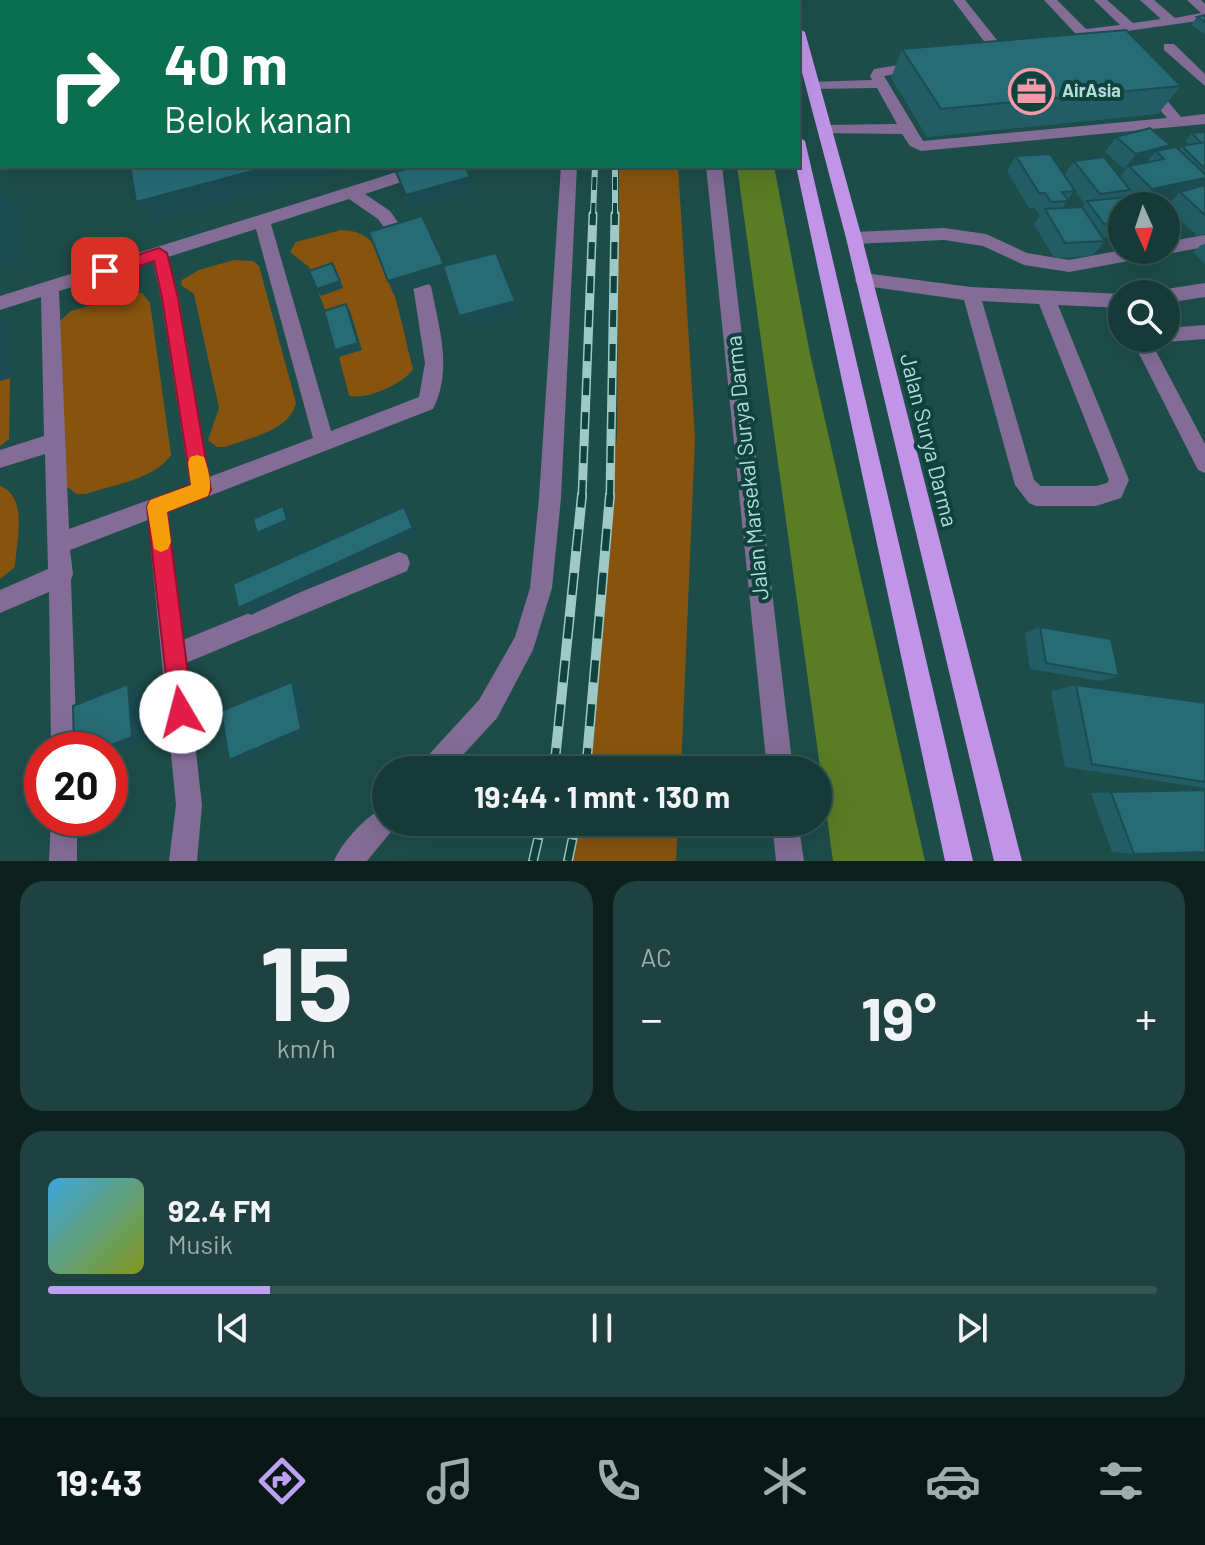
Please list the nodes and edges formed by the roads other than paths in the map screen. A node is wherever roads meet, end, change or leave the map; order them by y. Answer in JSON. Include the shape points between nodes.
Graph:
{"nodes":[{"id":1,"x":959,"y":0,"type":"edge"},
{"id":2,"x":1050,"y":0,"type":"edge"},
{"id":3,"x":1100,"y":0,"type":"edge"},
{"id":4,"x":1146,"y":0,"type":"edge"},
{"id":5,"x":1193,"y":0,"type":"edge"},
{"id":6,"x":1205,"y":10,"type":"edge"},
{"id":7,"x":1205,"y":16,"type":"edge"},
{"id":8,"x":1172,"y":22,"type":"junction"},
{"id":9,"x":1130,"y":27,"type":"junction"},
{"id":10,"x":1084,"y":33,"type":"junction"},
{"id":11,"x":800,"y":39,"type":"edge"},
{"id":12,"x":1169,"y":47,"type":"dead end"},
{"id":13,"x":1083,"y":51,"type":"edge"},
{"id":14,"x":1020,"y":57,"type":"edge"},
{"id":15,"x":933,"y":65,"type":"edge"},
{"id":16,"x":1138,"y":77,"type":"edge"},
{"id":17,"x":1205,"y":82,"type":"edge"},
{"id":18,"x":881,"y":84,"type":"junction"},
{"id":19,"x":813,"y":85,"type":"junction"},
{"id":20,"x":1205,"y":119,"type":"edge"},
{"id":21,"x":1178,"y":122,"type":"junction"},
{"id":22,"x":906,"y":129,"type":"junction"},
{"id":23,"x":825,"y":130,"type":"junction"},
{"id":24,"x":800,"y":150,"type":"edge"},
{"id":25,"x":427,"y":168,"type":"edge"},
{"id":26,"x":569,"y":168,"type":"edge"},
{"id":27,"x":714,"y":168,"type":"edge"},
{"id":28,"x":351,"y":192,"type":"junction"},
{"id":29,"x":262,"y":221,"type":"junction"},
{"id":30,"x":401,"y":238,"type":"edge"},
{"id":31,"x":854,"y":238,"type":"junction"},
{"id":32,"x":1205,"y":241,"type":"edge"},
{"id":33,"x":1180,"y":245,"type":"edge"},
{"id":34,"x":159,"y":253,"type":"junction"},
{"id":35,"x":1108,"y":259,"type":"edge"},
{"id":36,"x":864,"y":280,"type":"junction"},
{"id":37,"x":422,"y":286,"type":"edge"},
{"id":38,"x":50,"y":289,"type":"junction"},
{"id":39,"x":1205,"y":290,"type":"edge"},
{"id":40,"x":971,"y":294,"type":"junction"},
{"id":41,"x":1180,"y":294,"type":"edge"},
{"id":42,"x":1046,"y":298,"type":"junction"},
{"id":43,"x":1108,"y":300,"type":"edge"},
{"id":44,"x":0,"y":303,"type":"edge"},
{"id":45,"x":1205,"y":332,"type":"edge"},
{"id":46,"x":1180,"y":334,"type":"edge"},
{"id":47,"x":1147,"y":352,"type":"edge"},
{"id":48,"x":53,"y":442,"type":"junction"},
{"id":49,"x":324,"y":442,"type":"junction"},
{"id":50,"x":0,"y":459,"type":"edge"},
{"id":51,"x":1205,"y":464,"type":"edge"},
{"id":52,"x":201,"y":490,"type":"junction"},
{"id":53,"x":157,"y":507,"type":"junction"},
{"id":54,"x":59,"y":543,"type":"junction"},
{"id":55,"x":399,"y":563,"type":"dead end"},
{"id":56,"x":62,"y":574,"type":"junction"},
{"id":57,"x":0,"y":602,"type":"edge"},
{"id":58,"x":174,"y":656,"type":"junction"},
{"id":59,"x":64,"y":732,"type":"edge"},
{"id":60,"x":445,"y":756,"type":"edge"},
{"id":61,"x":778,"y":756,"type":"edge"},
{"id":62,"x":372,"y":835,"type":"edge"},
{"id":63,"x":64,"y":836,"type":"edge"},
{"id":64,"x":787,"y":836,"type":"edge"},
{"id":65,"x":63,"y":861,"type":"edge"},
{"id":66,"x":183,"y":861,"type":"edge"},
{"id":67,"x":348,"y":861,"type":"edge"},
{"id":68,"x":790,"y":861,"type":"edge"},
{"id":69,"x":959,"y":861,"type":"edge"},
{"id":70,"x":1008,"y":861,"type":"edge"}],
"edges":[{"from":1,"to":14,"type":"street","via":[[997,59]]},
{"from":2,"to":10,"type":"street"},
{"from":3,"to":9,"type":"street"},
{"from":4,"to":8,"type":"street"},
{"from":5,"to":6,"type":"street"},
{"from":7,"to":8,"type":"street"},
{"from":8,"to":9,"type":"street"},
{"from":9,"to":10,"type":"street"},
{"from":10,"to":13,"type":"street","via":[[1104,50]]},
{"from":11,"to":19,"type":"main road","name":"Jalan Surya Darma"},
{"from":12,"to":17,"type":"street"},
{"from":15,"to":18,"type":"street","via":[[879,72]]},
{"from":16,"to":21,"type":"street"},
{"from":18,"to":19,"type":"street"},
{"from":18,"to":22,"type":"street"},
{"from":19,"to":23,"type":"main road","name":"Jalan Surya Darma"},
{"from":20,"to":21,"type":"street"},
{"from":21,"to":22,"type":"street","via":[[930,146],[915,143]]},
{"from":22,"to":23,"type":"street"},
{"from":23,"to":31,"type":"main road","name":"Jalan Surya Darma"},
{"from":24,"to":69,"type":"main road"},
{"from":25,"to":28,"type":"street"},
{"from":26,"to":60,"type":"street","via":[[541,588],[525,642],[488,709]]},
{"from":27,"to":61,"type":"street","name":"Jalan Marsekal Surya Darma"},
{"from":28,"to":29,"type":"street"},
{"from":28,"to":30,"type":"street","via":[[384,215]]},
{"from":29,"to":34,"type":"street"},
{"from":29,"to":49,"type":"street"},
{"from":31,"to":35,"type":"street","via":[[944,234],[986,240],[1024,259],[1069,266]]},
{"from":31,"to":36,"type":"main road","name":"Jalan Surya Darma"},
{"from":32,"to":33,"type":"street"},
{"from":34,"to":38,"type":"street"},
{"from":34,"to":52,"type":"street"},
{"from":36,"to":40,"type":"street"},
{"from":36,"to":70,"type":"main road","name":"Jalan Surya Darma"},
{"from":37,"to":49,"type":"street","via":[[436,380],[432,395],[419,407]]},
{"from":38,"to":44,"type":"street"},
{"from":38,"to":48,"type":"street"},
{"from":39,"to":41,"type":"street"},
{"from":40,"to":42,"type":"street"},
{"from":40,"to":42,"type":"street","via":[[1025,485],[1036,496],[1114,491],[1119,480]]},
{"from":42,"to":43,"type":"street"},
{"from":45,"to":46,"type":"street"},
{"from":47,"to":51,"type":"street"},
{"from":48,"to":50,"type":"street"},
{"from":48,"to":54,"type":"street"},
{"from":49,"to":52,"type":"street"},
{"from":52,"to":53,"type":"street"},
{"from":53,"to":54,"type":"street"},
{"from":53,"to":58,"type":"street"},
{"from":54,"to":56,"type":"street"},
{"from":55,"to":58,"type":"street"},
{"from":56,"to":57,"type":"street"},
{"from":56,"to":59,"type":"street"},
{"from":58,"to":66,"type":"street","via":[[189,805]]},
{"from":62,"to":67,"type":"street"},
{"from":63,"to":65,"type":"street"},
{"from":64,"to":68,"type":"street"}]}
